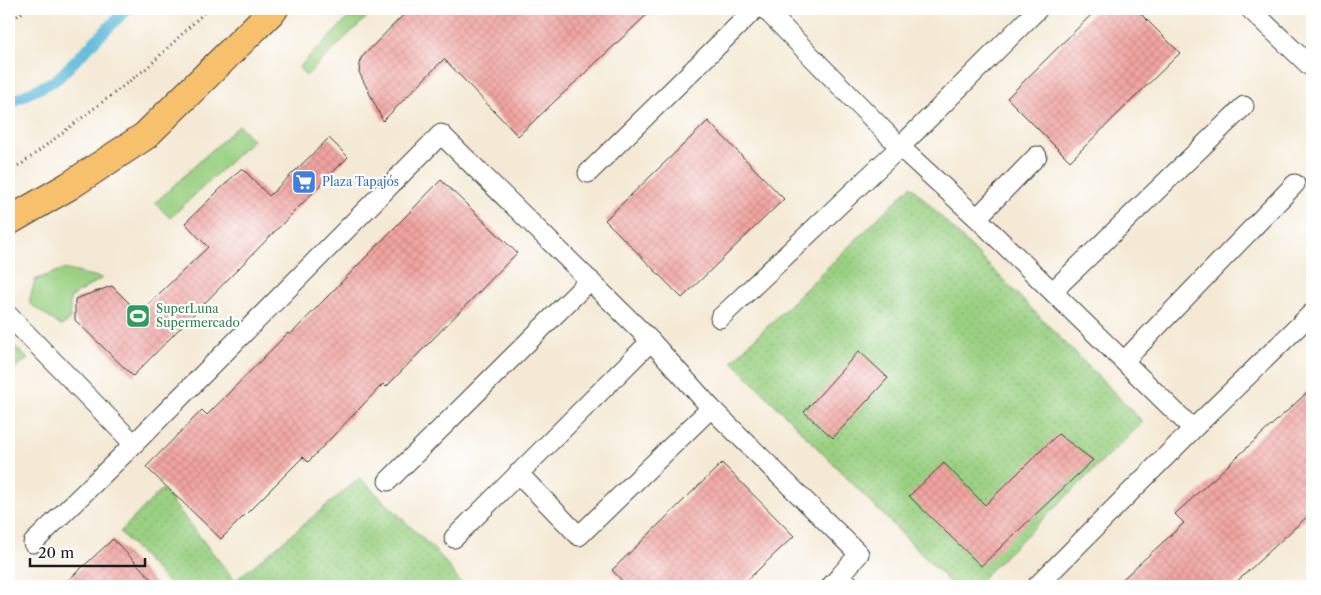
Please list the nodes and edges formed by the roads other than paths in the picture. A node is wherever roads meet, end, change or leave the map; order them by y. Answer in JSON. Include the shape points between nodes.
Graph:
{"nodes":[{"id":1,"x":274,"y":9,"type":"edge"},
{"id":2,"x":755,"y":9,"type":"edge"},
{"id":3,"x":765,"y":9,"type":"edge"},
{"id":4,"x":1038,"y":9,"type":"edge"},
{"id":5,"x":1250,"y":9,"type":"edge"},
{"id":6,"x":1312,"y":67,"type":"edge"},
{"id":7,"x":1244,"y":106,"type":"dead end"},
{"id":8,"x":900,"y":147,"type":"junction"},
{"id":9,"x":1037,"y":156,"type":"dead end"},
{"id":10,"x":588,"y":173,"type":"dead end"},
{"id":11,"x":1296,"y":184,"type":"dead end"},
{"id":12,"x":977,"y":218,"type":"junction"},
{"id":13,"x":9,"y":221,"type":"edge"},
{"id":14,"x":590,"y":280,"type":"junction"},
{"id":15,"x":1053,"y":291,"type":"junction"},
{"id":16,"x":1312,"y":313,"type":"edge"},
{"id":17,"x":9,"y":316,"type":"edge"},
{"id":18,"x":720,"y":318,"type":"dead end"},
{"id":19,"x":651,"y":341,"type":"junction"},
{"id":20,"x":1124,"y":361,"type":"junction"},
{"id":21,"x":711,"y":408,"type":"junction"},
{"id":22,"x":1193,"y":429,"type":"junction"},
{"id":23,"x":134,"y":444,"type":"junction"},
{"id":24,"x":518,"y":473,"type":"junction"},
{"id":25,"x":388,"y":481,"type":"dead end"},
{"id":26,"x":454,"y":538,"type":"dead end"},
{"id":27,"x":33,"y":543,"type":"dead end"},
{"id":28,"x":841,"y":583,"type":"edge"},
{"id":29,"x":1037,"y":586,"type":"edge"}],
"edges":[{"from":1,"to":13,"type":"main road","via":[[145,136]]},
{"from":2,"to":10,"type":"lane"},
{"from":3,"to":8,"type":"lane"},
{"from":4,"to":8,"type":"lane"},
{"from":5,"to":6,"type":"lane"},
{"from":7,"to":15,"type":"lane"},
{"from":8,"to":12,"type":"lane"},
{"from":8,"to":18,"type":"lane"},
{"from":9,"to":12,"type":"lane"},
{"from":11,"to":20,"type":"lane"},
{"from":12,"to":15,"type":"lane"},
{"from":14,"to":19,"type":"lane"},
{"from":14,"to":23,"type":"lane","via":[[441,134]]},
{"from":14,"to":25,"type":"lane"},
{"from":15,"to":20,"type":"lane"},
{"from":16,"to":22,"type":"lane"},
{"from":17,"to":23,"type":"lane"},
{"from":19,"to":21,"type":"lane"},
{"from":19,"to":24,"type":"lane"},
{"from":20,"to":22,"type":"lane"},
{"from":21,"to":24,"type":"lane","via":[[579,536]]},
{"from":21,"to":28,"type":"lane","via":[[859,554]]},
{"from":22,"to":29,"type":"lane"},
{"from":23,"to":27,"type":"lane"},
{"from":24,"to":26,"type":"lane"}]}
